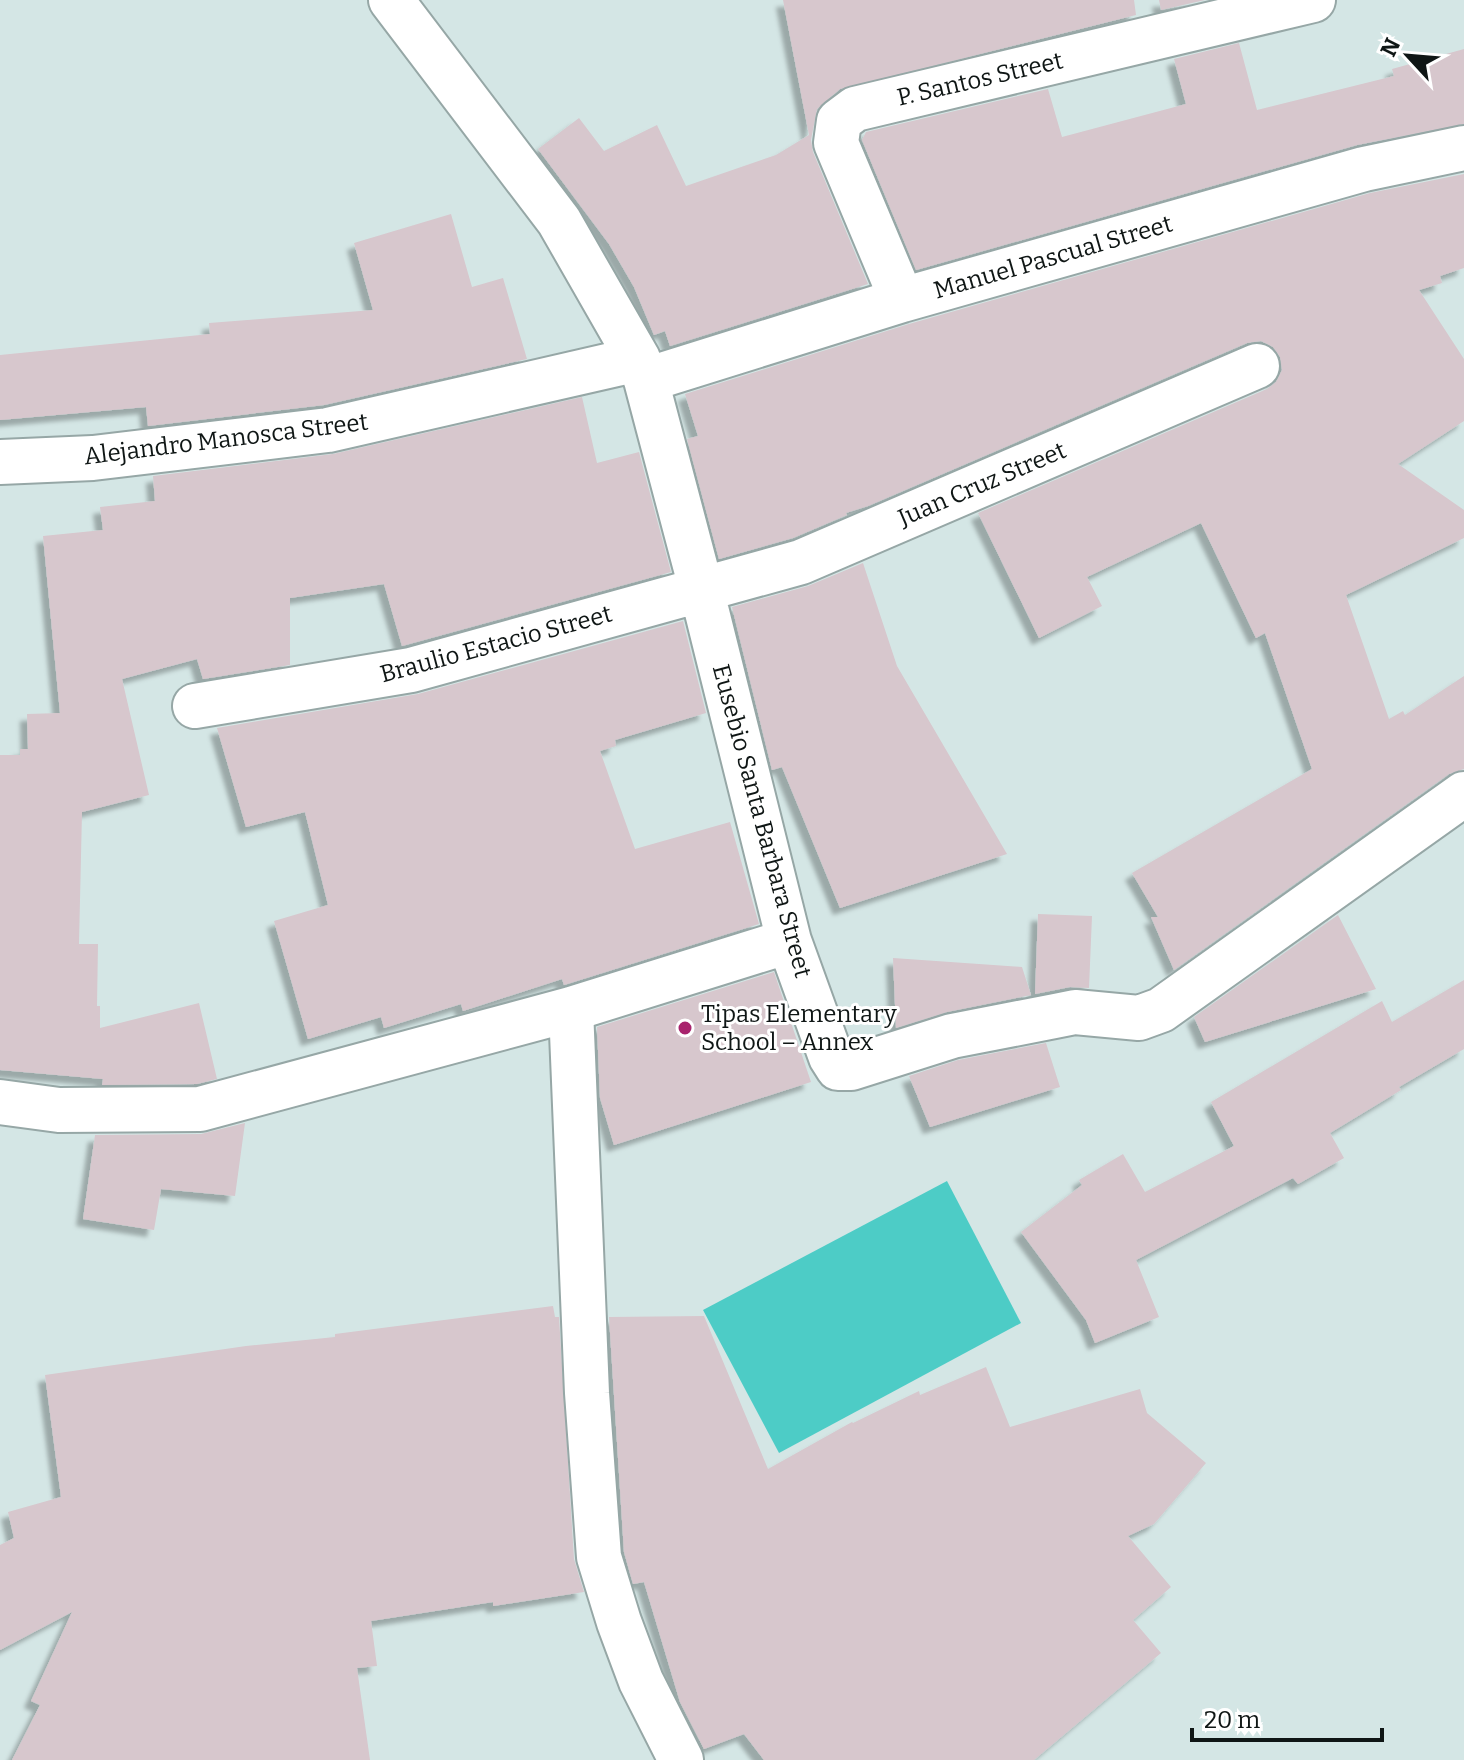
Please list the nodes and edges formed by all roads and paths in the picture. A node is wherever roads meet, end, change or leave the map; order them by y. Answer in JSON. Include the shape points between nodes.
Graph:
{"nodes":[{"id":1,"x":391,"y":0,"type":"edge"},
{"id":2,"x":1313,"y":0,"type":"edge"},
{"id":3,"x":1464,"y":148,"type":"edge"},
{"id":4,"x":902,"y":300,"type":"junction"},
{"id":5,"x":1257,"y":366,"type":"dead end"},
{"id":6,"x":642,"y":370,"type":"junction"},
{"id":7,"x":0,"y":462,"type":"edge"},
{"id":8,"x":701,"y":588,"type":"junction"},
{"id":9,"x":195,"y":706,"type":"dead end"},
{"id":10,"x":1464,"y":794,"type":"edge"},
{"id":11,"x":789,"y":941,"type":"junction"},
{"id":12,"x":571,"y":1009,"type":"junction"},
{"id":13,"x":0,"y":1102,"type":"edge"},
{"id":14,"x":681,"y":1760,"type":"edge"}],
"edges":[{"from":1,"to":6,"type":"street","name":"Eusebio Santa Barbara Street","via":[[559,221]]},
{"from":2,"to":4,"type":"street","name":"P. Santos Street","via":[[855,109],[839,121],[836,143]]},
{"from":3,"to":4,"type":"street","name":"Manuel Pascual Street","via":[[1364,169]]},
{"from":4,"to":6,"type":"street","name":"Manuel Pascual Street"},
{"from":5,"to":8,"type":"street","name":"Juan Cruz Street","via":[[801,562]]},
{"from":6,"to":7,"type":"street","name":"Alejandro Manosca Street","via":[[328,430],[93,458]]},
{"from":6,"to":8,"type":"street","name":"Eusebio Santa Barbara Street"},
{"from":8,"to":9,"type":"street","name":"Braulio Estacio Street","via":[[411,670]]},
{"from":8,"to":11,"type":"street","name":"Eusebio Santa Barbara Street"},
{"from":10,"to":11,"type":"street","name":"Eusebio Santa Barbara Street","via":[[1161,1010],[1139,1018],[1075,1012],[952,1036],[838,1068]]},
{"from":11,"to":12,"type":"street"},
{"from":12,"to":13,"type":"street","via":[[200,1109],[59,1110]]},
{"from":12,"to":14,"type":"street","via":[[599,1557],[641,1681]]}]}
